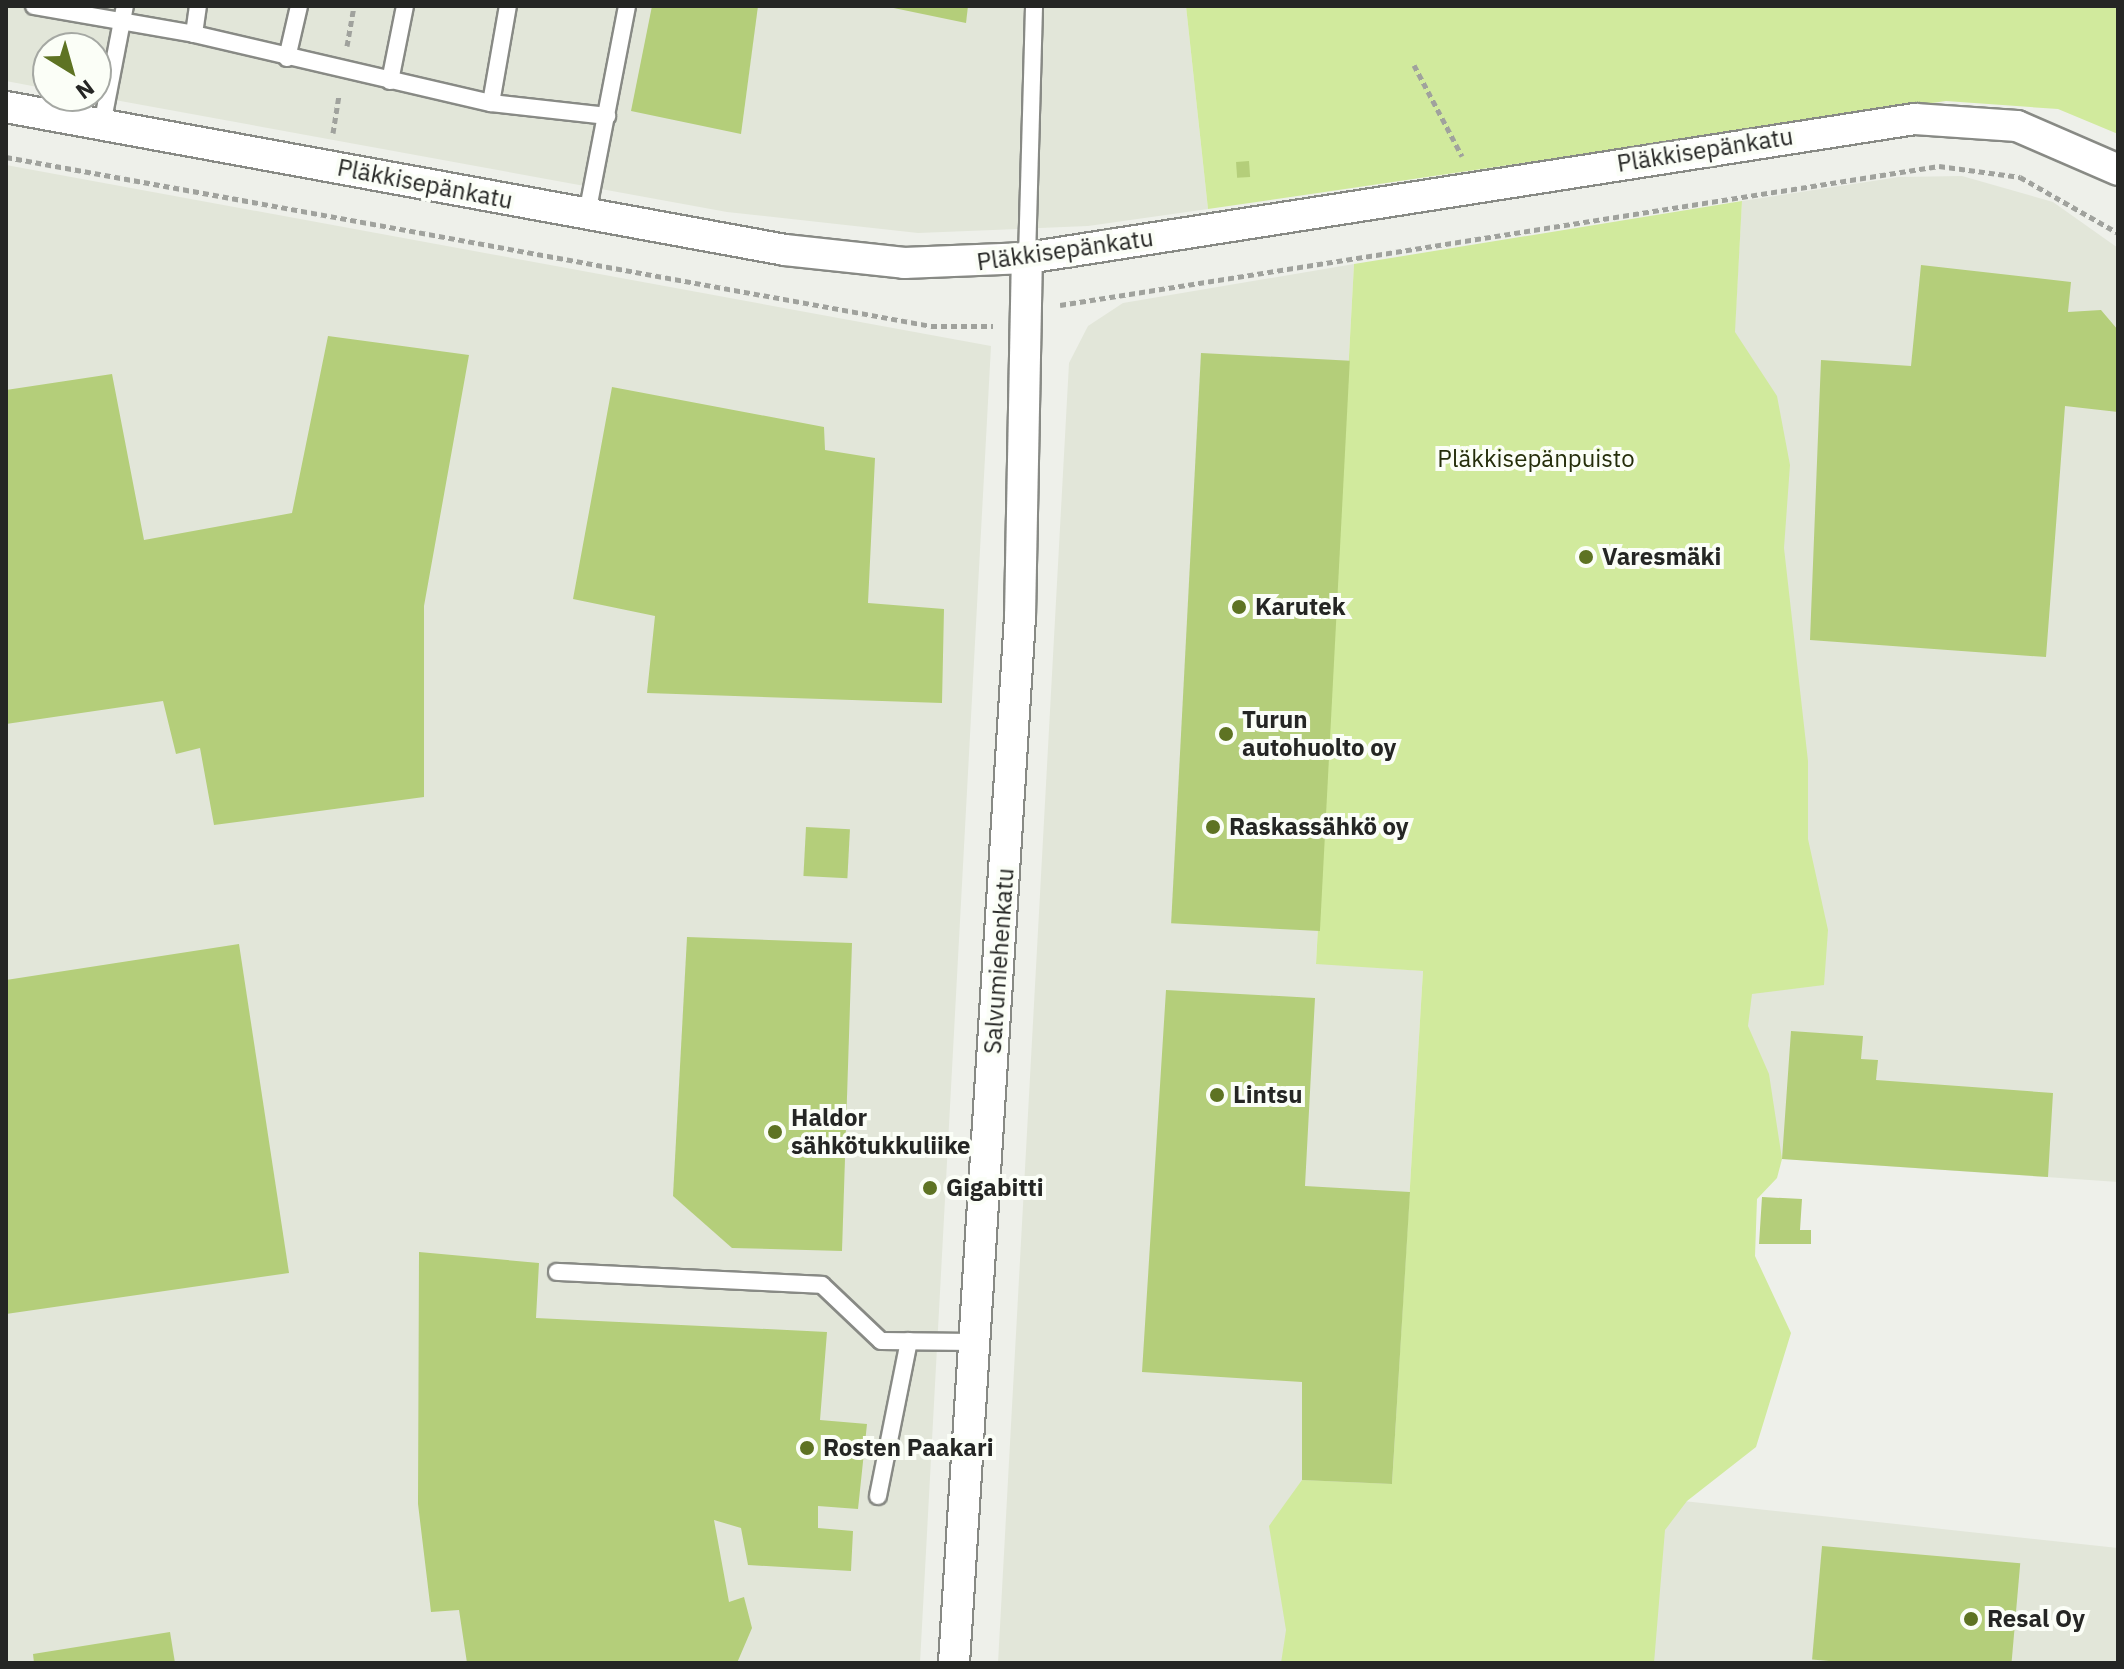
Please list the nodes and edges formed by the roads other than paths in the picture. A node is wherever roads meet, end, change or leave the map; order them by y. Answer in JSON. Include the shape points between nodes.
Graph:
{"nodes":[{"id":1,"x":34,"y":6,"type":"edge"},
{"id":2,"x":198,"y":6,"type":"edge"},
{"id":3,"x":299,"y":6,"type":"edge"},
{"id":4,"x":405,"y":6,"type":"edge"},
{"id":5,"x":508,"y":6,"type":"edge"},
{"id":6,"x":627,"y":6,"type":"edge"},
{"id":7,"x":1034,"y":6,"type":"edge"},
{"id":8,"x":124,"y":13,"type":"edge"},
{"id":9,"x":194,"y":34,"type":"junction"},
{"id":10,"x":287,"y":58,"type":"junction"},
{"id":11,"x":390,"y":81,"type":"junction"},
{"id":12,"x":491,"y":103,"type":"junction"},
{"id":13,"x":6,"y":107,"type":"edge"},
{"id":14,"x":607,"y":116,"type":"junction"},
{"id":15,"x":102,"y":125,"type":"junction"},
{"id":16,"x":2118,"y":170,"type":"edge"},
{"id":17,"x":587,"y":214,"type":"junction"},
{"id":18,"x":1027,"y":258,"type":"junction"},
{"id":19,"x":557,"y":1272,"type":"dead end"},
{"id":20,"x":909,"y":1341,"type":"junction"},
{"id":21,"x":974,"y":1342,"type":"junction"},
{"id":22,"x":878,"y":1496,"type":"dead end"},
{"id":23,"x":954,"y":1663,"type":"edge"}],
"edges":[{"from":1,"to":8,"type":"lane"},
{"from":2,"to":9,"type":"lane"},
{"from":3,"to":10,"type":"lane"},
{"from":4,"to":11,"type":"lane"},
{"from":5,"to":12,"type":"lane"},
{"from":6,"to":14,"type":"lane"},
{"from":7,"to":18,"type":"lane"},
{"from":8,"to":9,"type":"lane"},
{"from":8,"to":15,"type":"lane"},
{"from":9,"to":10,"type":"lane"},
{"from":10,"to":11,"type":"lane"},
{"from":11,"to":12,"type":"lane"},
{"from":12,"to":14,"type":"lane"},
{"from":13,"to":15,"type":"street","name":"Pläkkisepänkatu"},
{"from":14,"to":17,"type":"lane"},
{"from":15,"to":17,"type":"street","name":"Pläkkisepänkatu"},
{"from":16,"to":18,"type":"street","name":"Pläkkisepänkatu","via":[[2017,126],[1915,119]]},
{"from":17,"to":18,"type":"street","name":"Pläkkisepänkatu","via":[[838,257]]},
{"from":18,"to":21,"type":"street","name":"Salvumiehenkatu","via":[[1020,617]]},
{"from":19,"to":20,"type":"lane","via":[[822,1285],[881,1341]]},
{"from":20,"to":21,"type":"lane"},
{"from":20,"to":22,"type":"lane"},
{"from":21,"to":23,"type":"street","name":"Salvumiehenkatu"}]}
